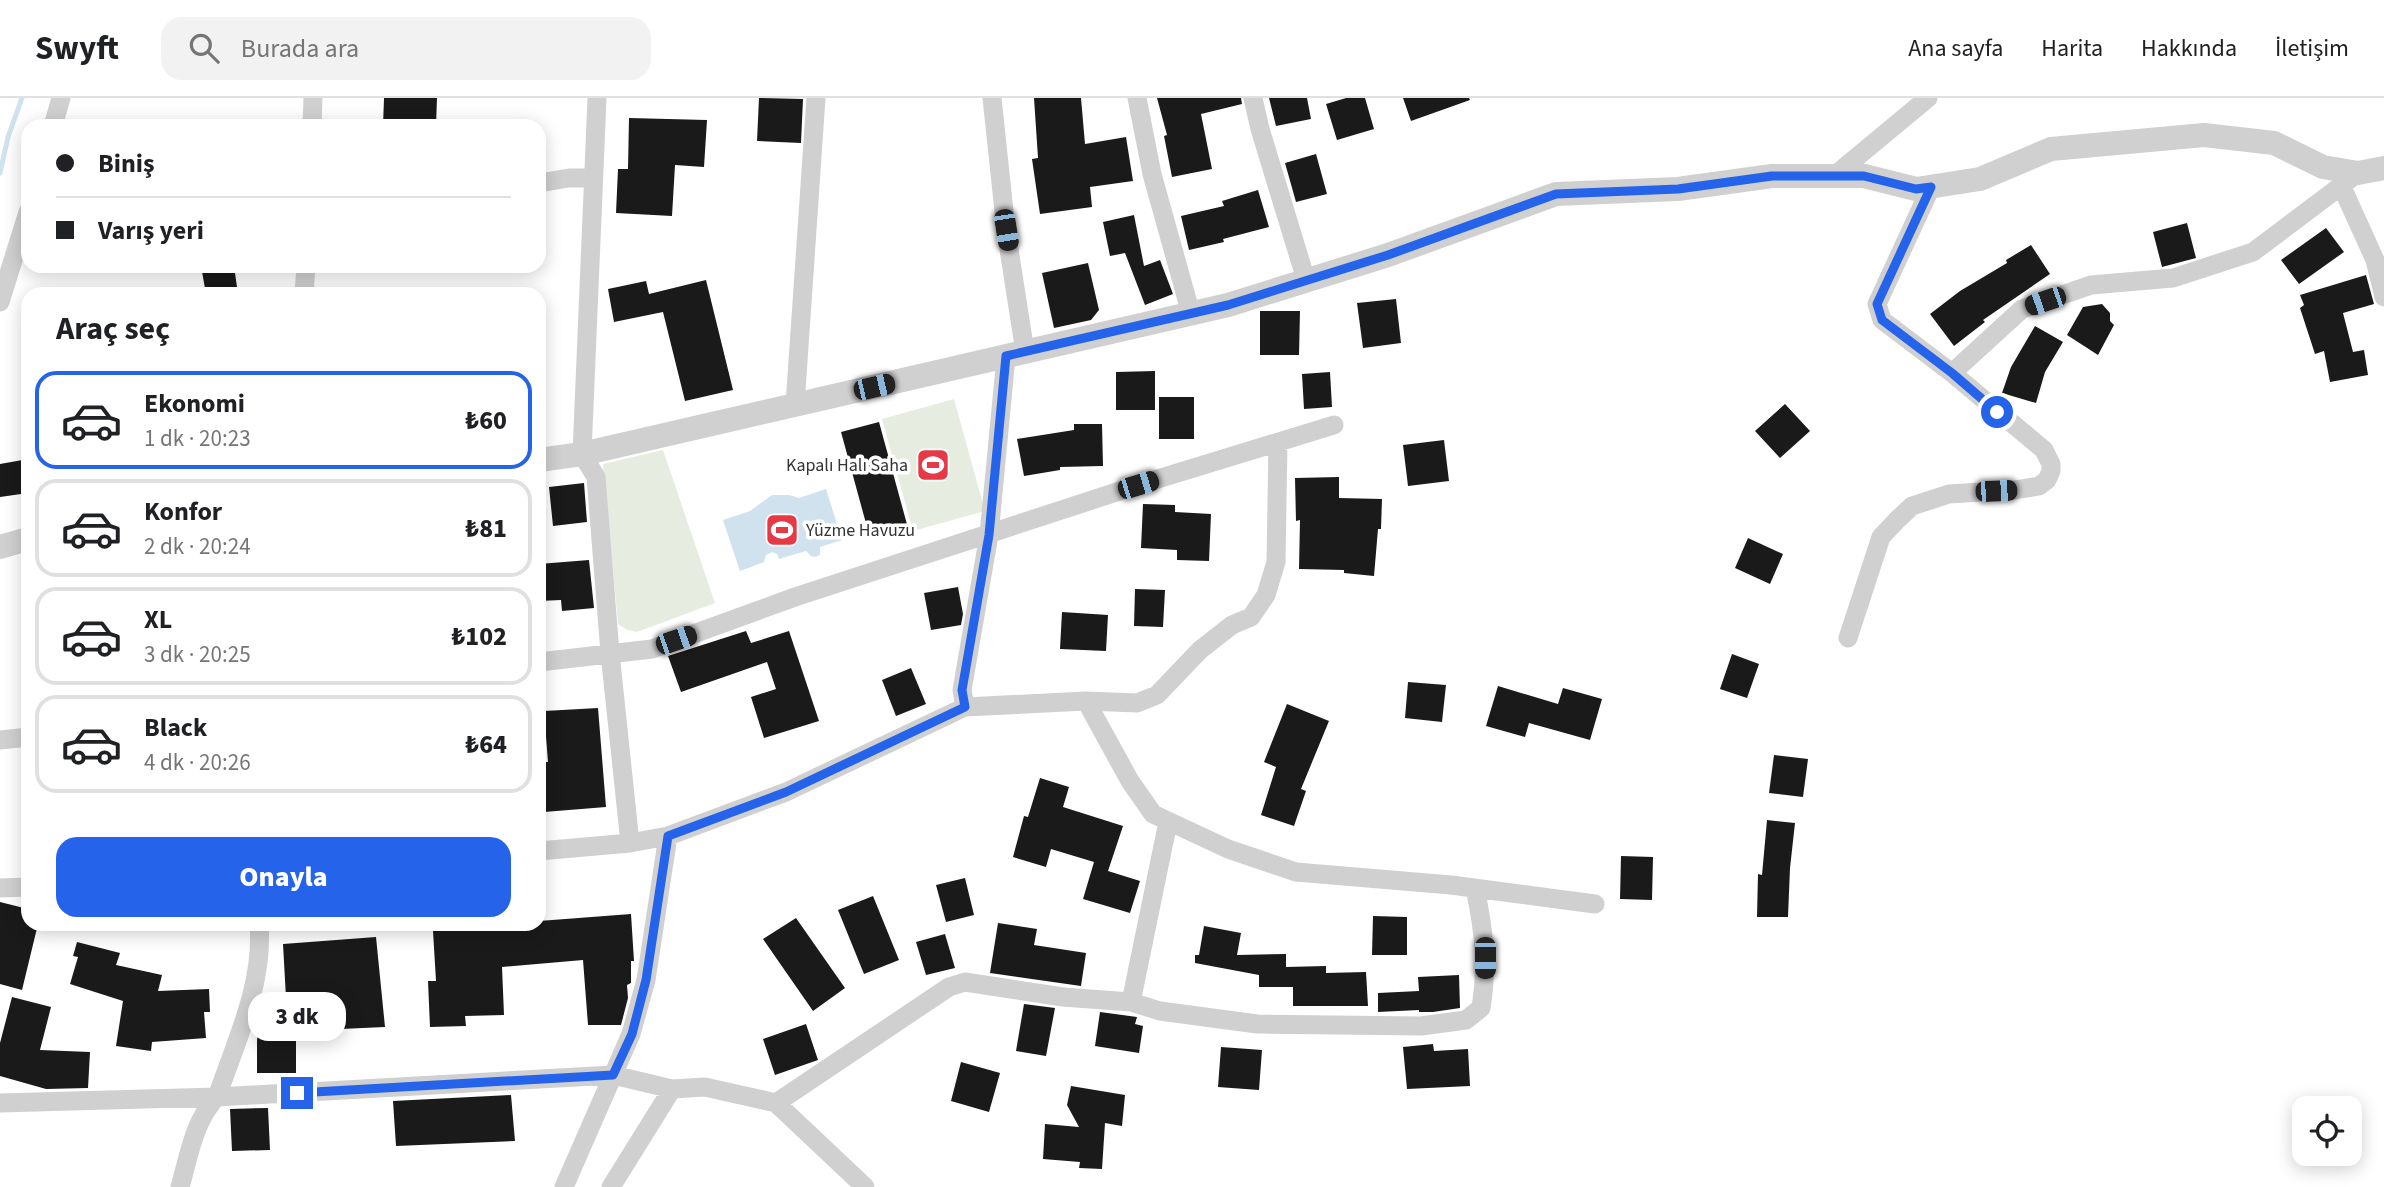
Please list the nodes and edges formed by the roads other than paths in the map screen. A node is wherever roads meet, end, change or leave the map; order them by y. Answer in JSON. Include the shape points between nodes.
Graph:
{"nodes":[{"id":1,"x":61,"y":98,"type":"edge"},
{"id":2,"x":313,"y":98,"type":"edge"},
{"id":3,"x":597,"y":98,"type":"edge"},
{"id":4,"x":816,"y":98,"type":"edge"},
{"id":5,"x":992,"y":98,"type":"edge"},
{"id":6,"x":1137,"y":98,"type":"edge"},
{"id":7,"x":1253,"y":98,"type":"edge"},
{"id":8,"x":1928,"y":98,"type":"edge"},
{"id":9,"x":55,"y":119,"type":"edge"},
{"id":10,"x":312,"y":119,"type":"edge"},
{"id":11,"x":2384,"y":168,"type":"edge"},
{"id":12,"x":1834,"y":176,"type":"junction"},
{"id":13,"x":593,"y":178,"type":"junction"},
{"id":14,"x":2349,"y":179,"type":"junction"},
{"id":15,"x":546,"y":182,"type":"edge"},
{"id":16,"x":1923,"y":188,"type":"junction"},
{"id":17,"x":21,"y":257,"type":"edge"},
{"id":18,"x":1306,"y":280,"type":"junction"},
{"id":19,"x":2384,"y":297,"type":"edge"},
{"id":20,"x":0,"y":302,"type":"edge"},
{"id":21,"x":1191,"y":314,"type":"junction"},
{"id":22,"x":1016,"y":354,"type":"junction"},
{"id":23,"x":1952,"y":373,"type":"junction"},
{"id":24,"x":795,"y":405,"type":"junction"},
{"id":25,"x":1334,"y":425,"type":"dead end"},
{"id":26,"x":1278,"y":442,"type":"junction"},
{"id":27,"x":582,"y":454,"type":"junction"},
{"id":28,"x":546,"y":459,"type":"edge"},
{"id":29,"x":989,"y":535,"type":"junction"},
{"id":30,"x":21,"y":541,"type":"edge"},
{"id":31,"x":0,"y":547,"type":"edge"},
{"id":32,"x":1848,"y":638,"type":"dead end"},
{"id":33,"x":610,"y":653,"type":"junction"},
{"id":34,"x":546,"y":661,"type":"edge"},
{"id":35,"x":1086,"y":701,"type":"junction"},
{"id":36,"x":965,"y":707,"type":"junction"},
{"id":37,"x":21,"y":738,"type":"edge"},
{"id":38,"x":0,"y":740,"type":"edge"},
{"id":39,"x":1168,"y":822,"type":"junction"},
{"id":40,"x":668,"y":836,"type":"junction"},
{"id":41,"x":630,"y":843,"type":"junction"},
{"id":42,"x":546,"y":850,"type":"edge"},
{"id":43,"x":21,"y":887,"type":"edge"},
{"id":44,"x":0,"y":888,"type":"edge"},
{"id":45,"x":1475,"y":888,"type":"junction"},
{"id":46,"x":1595,"y":904,"type":"dead end"},
{"id":47,"x":260,"y":931,"type":"edge"},
{"id":48,"x":1131,"y":1003,"type":"junction"},
{"id":49,"x":613,"y":1075,"type":"junction"},
{"id":50,"x":672,"y":1089,"type":"junction"},
{"id":51,"x":217,"y":1097,"type":"junction"},
{"id":52,"x":0,"y":1103,"type":"edge"},
{"id":53,"x":776,"y":1103,"type":"junction"},
{"id":54,"x":180,"y":1187,"type":"edge"},
{"id":55,"x":564,"y":1187,"type":"edge"},
{"id":56,"x":611,"y":1187,"type":"edge"},
{"id":57,"x":865,"y":1187,"type":"edge"}],
"edges":[{"from":1,"to":9,"type":"street"},
{"from":2,"to":10,"type":"street"},
{"from":3,"to":13,"type":"street"},
{"from":4,"to":24,"type":"street"},
{"from":5,"to":22,"type":"street"},
{"from":6,"to":21,"type":"street","via":[[1152,174]]},
{"from":7,"to":18,"type":"street"},
{"from":8,"to":12,"type":"street"},
{"from":11,"to":14,"type":"street"},
{"from":12,"to":16,"type":"street","via":[[1864,176]]},
{"from":12,"to":18,"type":"street","via":[[1772,176],[1678,189],[1556,194]]},
{"from":13,"to":15,"type":"street"},
{"from":13,"to":27,"type":"street"},
{"from":14,"to":16,"type":"street","via":[[2274,143],[2204,135],[2051,149],[1980,179]]},
{"from":14,"to":19,"type":"street"},
{"from":14,"to":23,"type":"street","via":[[2253,252],[2173,278],[2091,285],[2022,309]]},
{"from":16,"to":23,"type":"street","via":[[1877,304],[1882,320]]},
{"from":17,"to":20,"type":"street"},
{"from":18,"to":21,"type":"street"},
{"from":21,"to":22,"type":"street"},
{"from":22,"to":24,"type":"street"},
{"from":22,"to":29,"type":"street"},
{"from":23,"to":32,"type":"street","via":[[2044,450],[2051,471],[2039,486],[1949,494],[1912,506],[1881,537]]},
{"from":24,"to":27,"type":"street"},
{"from":25,"to":26,"type":"street"},
{"from":26,"to":29,"type":"street"},
{"from":26,"to":35,"type":"street","via":[[1276,562],[1266,595],[1251,617],[1232,625],[1200,650],[1157,695],[1137,703]]},
{"from":27,"to":28,"type":"street"},
{"from":27,"to":33,"type":"street","via":[[596,477]]},
{"from":29,"to":33,"type":"street","via":[[652,649]]},
{"from":29,"to":36,"type":"street","via":[[962,690]]},
{"from":30,"to":31,"type":"street"},
{"from":33,"to":34,"type":"street"},
{"from":33,"to":41,"type":"street"},
{"from":35,"to":36,"type":"street"},
{"from":35,"to":39,"type":"street","via":[[1130,781],[1153,814]]},
{"from":36,"to":40,"type":"street","via":[[786,792]]},
{"from":37,"to":38,"type":"street"},
{"from":39,"to":45,"type":"street","via":[[1296,872]]},
{"from":39,"to":48,"type":"street"},
{"from":40,"to":41,"type":"street"},
{"from":40,"to":49,"type":"street","via":[[646,980],[632,1034]]},
{"from":41,"to":42,"type":"street"},
{"from":43,"to":44,"type":"street"},
{"from":45,"to":46,"type":"street"},
{"from":45,"to":48,"type":"street","via":[[1485,935],[1485,981],[1480,1008],[1466,1020],[1421,1026],[1256,1024]]},
{"from":47,"to":51,"type":"street","via":[[257,979]]},
{"from":48,"to":53,"type":"street","via":[[965,982],[949,987]]},
{"from":49,"to":50,"type":"street"},
{"from":49,"to":51,"type":"street"},
{"from":49,"to":55,"type":"street"},
{"from":50,"to":53,"type":"street","via":[[705,1087]]},
{"from":50,"to":56,"type":"street"},
{"from":51,"to":52,"type":"street"},
{"from":51,"to":54,"type":"street","via":[[198,1127]]},
{"from":53,"to":57,"type":"street"}]}
